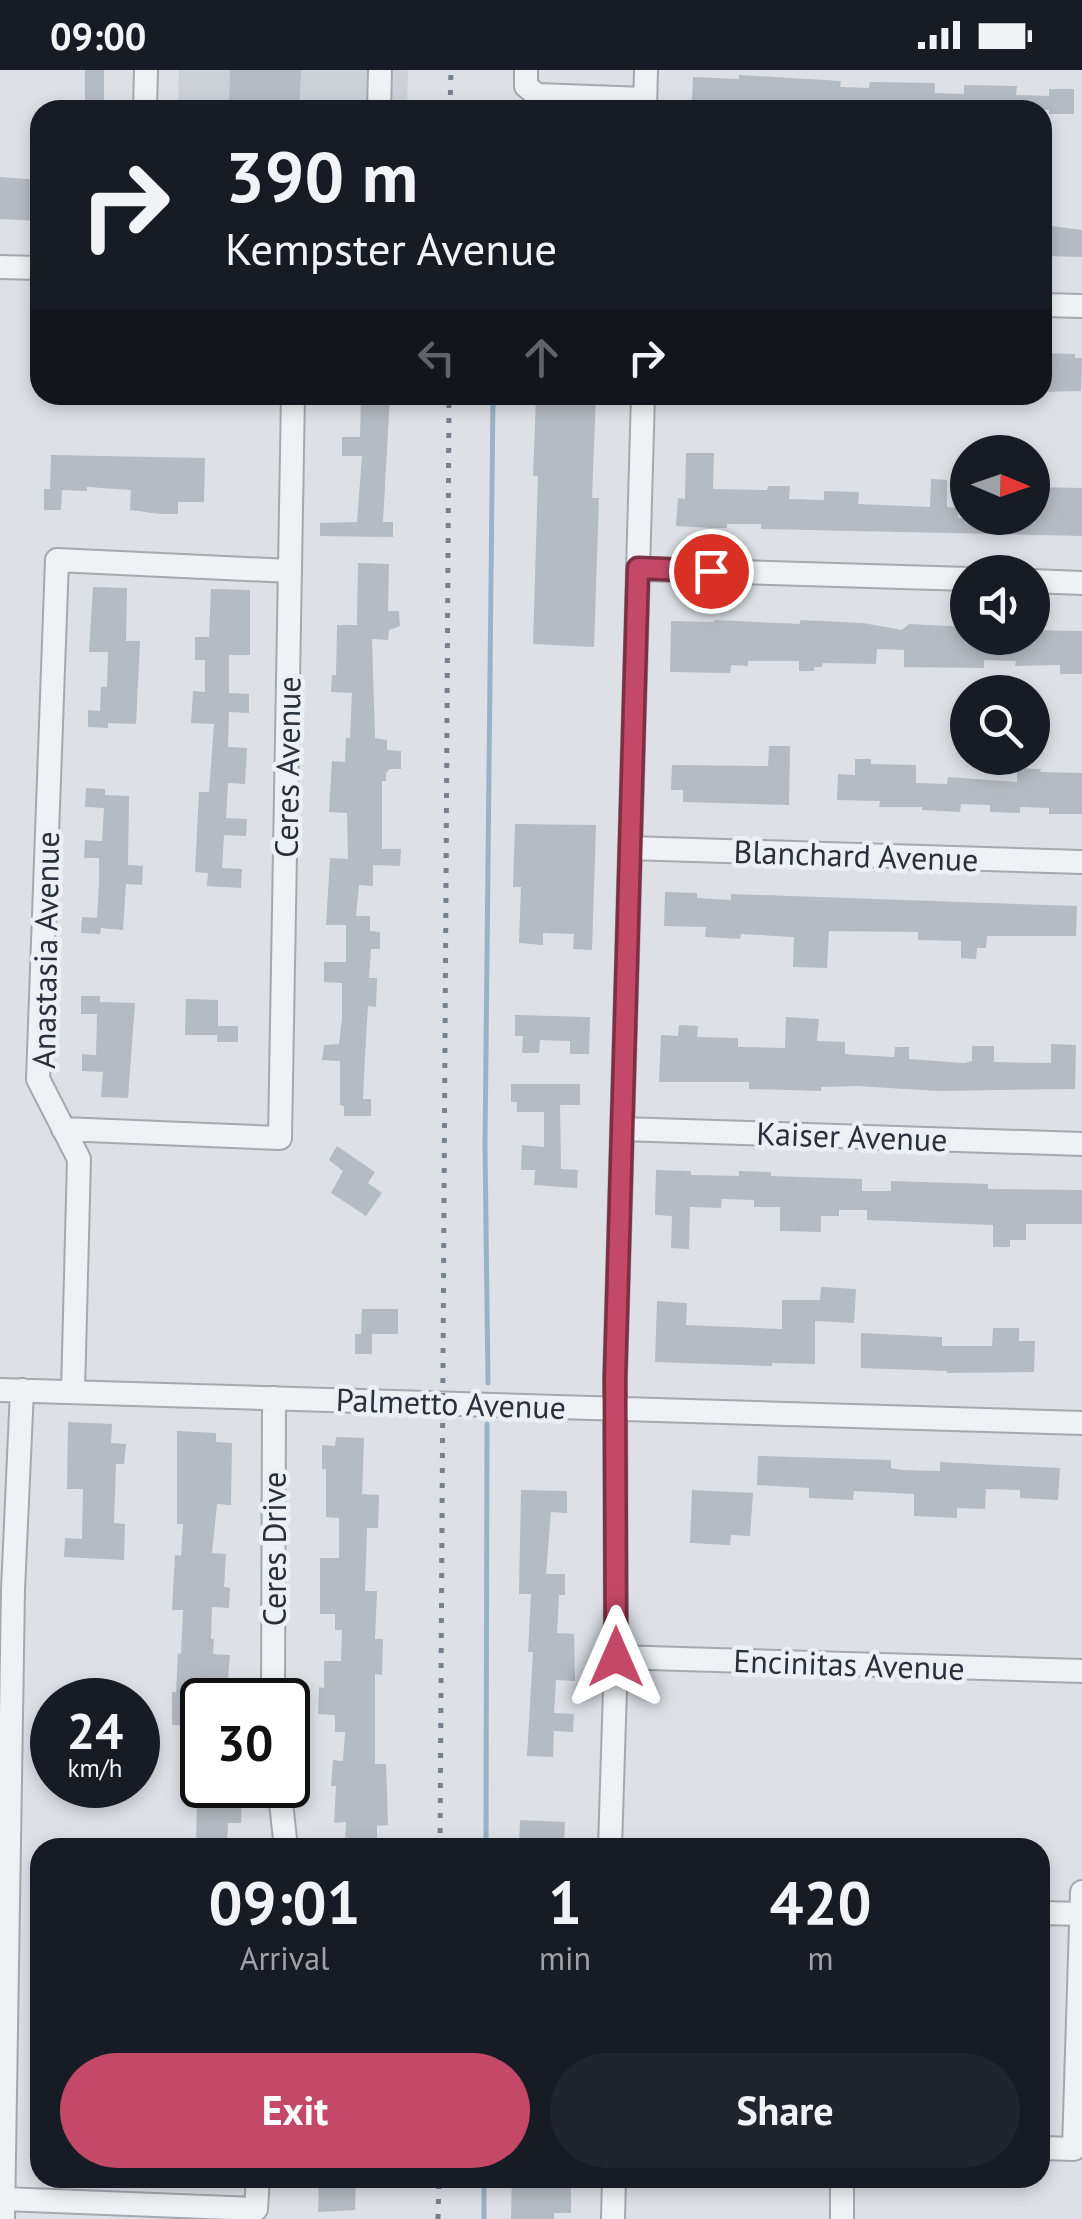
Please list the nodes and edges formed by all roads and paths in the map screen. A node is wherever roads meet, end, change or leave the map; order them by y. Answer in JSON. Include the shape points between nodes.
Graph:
{"nodes":[{"id":1,"x":146,"y":70,"type":"edge"},
{"id":2,"x":380,"y":70,"type":"edge"},
{"id":3,"x":526,"y":70,"type":"edge"},
{"id":4,"x":646,"y":70,"type":"edge"},
{"id":5,"x":145,"y":100,"type":"edge"},
{"id":6,"x":379,"y":100,"type":"edge"},
{"id":7,"x":596,"y":100,"type":"edge"},
{"id":8,"x":645,"y":100,"type":"edge"},
{"id":9,"x":0,"y":267,"type":"edge"},
{"id":10,"x":30,"y":268,"type":"edge"},
{"id":11,"x":1052,"y":305,"type":"edge"},
{"id":12,"x":1082,"y":306,"type":"edge"},
{"id":13,"x":293,"y":405,"type":"edge"},
{"id":14,"x":642,"y":405,"type":"edge"},
{"id":15,"x":638,"y":568,"type":"junction"},
{"id":16,"x":290,"y":571,"type":"junction"},
{"id":17,"x":950,"y":578,"type":"edge"},
{"id":18,"x":1050,"y":582,"type":"edge"},
{"id":19,"x":1082,"y":583,"type":"edge"},
{"id":20,"x":630,"y":848,"type":"junction"},
{"id":21,"x":1082,"y":862,"type":"edge"},
{"id":22,"x":622,"y":1129,"type":"junction"},
{"id":23,"x":62,"y":1130,"type":"junction"},
{"id":24,"x":1082,"y":1144,"type":"edge"},
{"id":25,"x":11,"y":1390,"type":"edge"},
{"id":26,"x":73,"y":1392,"type":"junction"},
{"id":27,"x":274,"y":1398,"type":"junction"},
{"id":28,"x":617,"y":1407,"type":"junction"},
{"id":29,"x":1082,"y":1424,"type":"edge"},
{"id":30,"x":6,"y":1590,"type":"edge"},
{"id":31,"x":616,"y":1657,"type":"junction"},
{"id":32,"x":1082,"y":1671,"type":"edge"},
{"id":33,"x":273,"y":1678,"type":"edge"},
{"id":34,"x":282,"y":1808,"type":"edge"},
{"id":35,"x":285,"y":1838,"type":"edge"},
{"id":36,"x":610,"y":1838,"type":"edge"},
{"id":37,"x":1082,"y":1892,"type":"edge"},
{"id":38,"x":1050,"y":1913,"type":"edge"},
{"id":39,"x":1082,"y":1914,"type":"edge"},
{"id":40,"x":1080,"y":2003,"type":"edge"},
{"id":41,"x":1077,"y":2136,"type":"edge"},
{"id":42,"x":1050,"y":2145,"type":"edge"},
{"id":43,"x":257,"y":2188,"type":"edge"},
{"id":44,"x":614,"y":2188,"type":"edge"},
{"id":45,"x":842,"y":2188,"type":"edge"},
{"id":46,"x":4,"y":2209,"type":"edge"},
{"id":47,"x":613,"y":2219,"type":"edge"},
{"id":48,"x":842,"y":2219,"type":"edge"}],
"edges":[{"from":1,"to":5,"type":"street"},
{"from":2,"to":6,"type":"street"},
{"from":3,"to":7,"type":"street","via":[[526,86],[537,94]]},
{"from":4,"to":8,"type":"street"},
{"from":9,"to":10,"type":"street"},
{"from":11,"to":12,"type":"street"},
{"from":13,"to":16,"type":"street","name":"Ceres Avenue"},
{"from":14,"to":15,"type":"street"},
{"from":15,"to":17,"type":"street"},
{"from":15,"to":20,"type":"street"},
{"from":16,"to":23,"type":"street","name":"Ceres Avenue","via":[[280,1138]]},
{"from":16,"to":23,"type":"street","name":"Anastasia Avenue","via":[[58,560],[38,1079]]},
{"from":18,"to":19,"type":"street"},
{"from":20,"to":21,"type":"street","name":"Blanchard Avenue"},
{"from":20,"to":22,"type":"street"},
{"from":22,"to":24,"type":"street","name":"Kaiser Avenue"},
{"from":22,"to":28,"type":"street"},
{"from":23,"to":26,"type":"street","name":"Anastasia Avenue","via":[[78,1159]]},
{"from":25,"to":26,"type":"street","name":"Palmetto Avenue"},
{"from":25,"to":30,"type":"street"},
{"from":26,"to":27,"type":"street","name":"Palmetto Avenue"},
{"from":27,"to":28,"type":"street","name":"Palmetto Avenue"},
{"from":27,"to":33,"type":"street","name":"Ceres Drive"},
{"from":28,"to":29,"type":"street","name":"Palmetto Avenue"},
{"from":28,"to":31,"type":"street"},
{"from":30,"to":46,"type":"street"},
{"from":31,"to":32,"type":"street","name":"Encinitas Avenue"},
{"from":31,"to":36,"type":"street"},
{"from":34,"to":35,"type":"street"},
{"from":37,"to":39,"type":"street"},
{"from":38,"to":39,"type":"street"},
{"from":39,"to":40,"type":"street"},
{"from":40,"to":41,"type":"street"},
{"from":41,"to":42,"type":"street"},
{"from":43,"to":46,"type":"street","via":[[256,2209]]},
{"from":44,"to":47,"type":"street"},
{"from":45,"to":48,"type":"street"}]}
